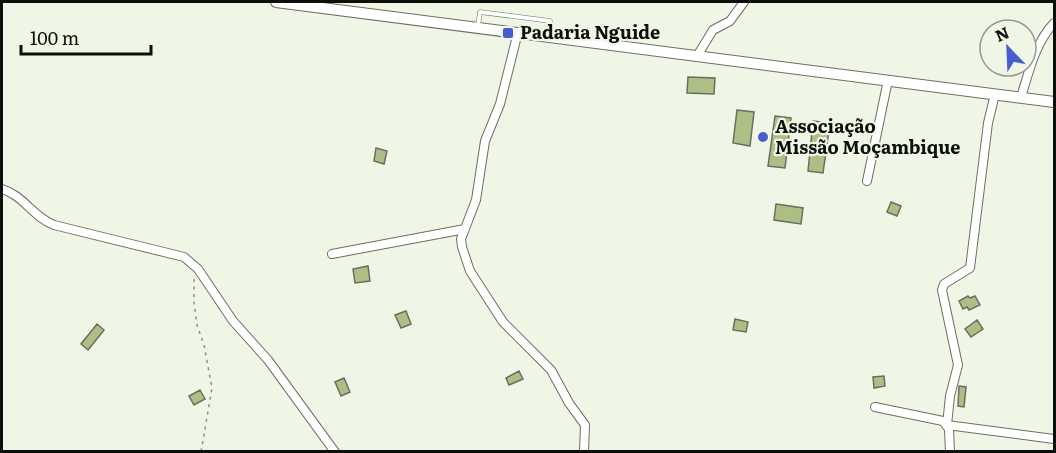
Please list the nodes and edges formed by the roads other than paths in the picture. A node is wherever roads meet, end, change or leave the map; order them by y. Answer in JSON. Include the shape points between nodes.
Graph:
{"nodes":[{"id":1,"x":276,"y":2,"type":"edge"},
{"id":2,"x":293,"y":2,"type":"edge"},
{"id":3,"x":744,"y":2,"type":"edge"},
{"id":4,"x":330,"y":5,"type":"edge"},
{"id":5,"x":1054,"y":23,"type":"edge"},
{"id":6,"x":478,"y":27,"type":"junction"},
{"id":7,"x":518,"y":32,"type":"junction"},
{"id":8,"x":548,"y":36,"type":"junction"},
{"id":9,"x":697,"y":56,"type":"junction"},
{"id":10,"x":888,"y":80,"type":"junction"},
{"id":11,"x":995,"y":94,"type":"junction"},
{"id":12,"x":1021,"y":97,"type":"junction"},
{"id":13,"x":1054,"y":102,"type":"edge"},
{"id":14,"x":867,"y":181,"type":"dead end"},
{"id":15,"x":2,"y":189,"type":"edge"},
{"id":16,"x":465,"y":229,"type":"junction"},
{"id":17,"x":332,"y":254,"type":"dead end"},
{"id":18,"x":875,"y":407,"type":"dead end"},
{"id":19,"x":947,"y":425,"type":"junction"},
{"id":20,"x":1054,"y":439,"type":"edge"},
{"id":21,"x":334,"y":452,"type":"edge"},
{"id":22,"x":584,"y":452,"type":"edge"},
{"id":23,"x":950,"y":452,"type":"edge"}],
"edges":[{"from":1,"to":2,"type":"street"},
{"from":2,"to":4,"type":"street"},
{"from":3,"to":9,"type":"street","via":[[736,15],[713,30]]},
{"from":4,"to":6,"type":"street"},
{"from":5,"to":12,"type":"street","via":[[1042,39]]},
{"from":6,"to":7,"type":"street"},
{"from":6,"to":8,"type":"lane","via":[[480,12],[550,21]]},
{"from":7,"to":8,"type":"street"},
{"from":7,"to":16,"type":"street","via":[[500,104],[485,141],[476,200]]},
{"from":8,"to":9,"type":"street"},
{"from":9,"to":10,"type":"street"},
{"from":10,"to":11,"type":"street"},
{"from":10,"to":14,"type":"street"},
{"from":11,"to":12,"type":"street"},
{"from":11,"to":19,"type":"street","via":[[970,268],[944,284],[942,290],[958,365]]},
{"from":12,"to":13,"type":"street"},
{"from":15,"to":21,"type":"street","via":[[44,221],[184,257],[198,269],[232,321],[268,360]]},
{"from":16,"to":17,"type":"street"},
{"from":16,"to":22,"type":"street","via":[[461,239],[470,271],[509,329],[551,370],[585,425]]},
{"from":18,"to":19,"type":"street"},
{"from":19,"to":20,"type":"street"},
{"from":19,"to":23,"type":"street"}]}
